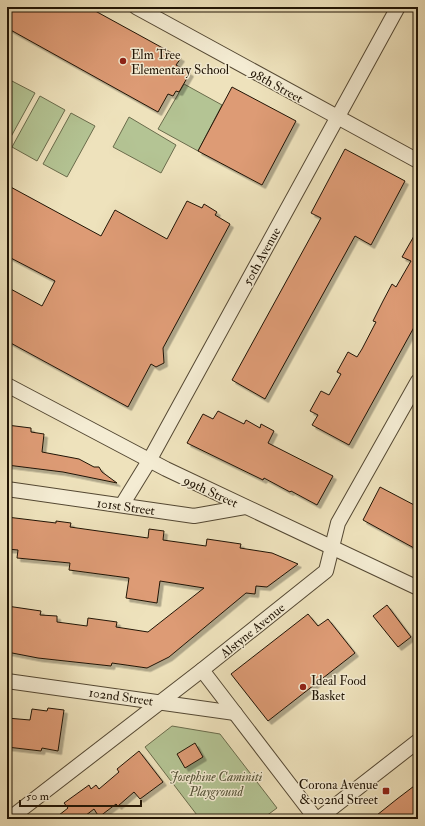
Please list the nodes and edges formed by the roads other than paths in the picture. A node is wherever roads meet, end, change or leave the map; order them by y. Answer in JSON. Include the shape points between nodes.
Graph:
{"nodes":[{"id":1,"x":136,"y":7,"type":"edge"},
{"id":2,"x":398,"y":7,"type":"edge"},
{"id":3,"x":337,"y":118,"type":"junction"},
{"id":4,"x":418,"y":161,"type":"edge"},
{"id":5,"x":418,"y":381,"type":"edge"},
{"id":6,"x":7,"y":386,"type":"edge"},
{"id":7,"x":149,"y":461,"type":"junction"},
{"id":8,"x":7,"y":489,"type":"edge"},
{"id":9,"x":122,"y":505,"type":"junction"},
{"id":10,"x":245,"y":507,"type":"junction"},
{"id":11,"x":332,"y":549,"type":"junction"},
{"id":12,"x":418,"y":588,"type":"edge"},
{"id":13,"x":202,"y":670,"type":"junction"},
{"id":14,"x":7,"y":681,"type":"edge"},
{"id":15,"x":161,"y":702,"type":"junction"},
{"id":16,"x":235,"y":713,"type":"junction"},
{"id":17,"x":418,"y":741,"type":"edge"},
{"id":18,"x":9,"y":819,"type":"edge"},
{"id":19,"x":317,"y":819,"type":"edge"}],
"edges":[{"from":1,"to":3,"type":"street","name":"98th Street"},
{"from":2,"to":3,"type":"street","name":"50th Avenue"},
{"from":3,"to":4,"type":"street","name":"98th Street"},
{"from":3,"to":7,"type":"street","name":"50th Avenue"},
{"from":5,"to":11,"type":"street","name":"Alstyne Avenue","via":[[338,523]]},
{"from":6,"to":7,"type":"street","name":"99th Street"},
{"from":7,"to":9,"type":"street","name":"50th Avenue"},
{"from":7,"to":10,"type":"street","name":"99th Street"},
{"from":8,"to":9,"type":"street","name":"101st Street"},
{"from":9,"to":10,"type":"street","name":"101st Street","via":[[194,516]]},
{"from":10,"to":11,"type":"street","name":"99th Street"},
{"from":11,"to":12,"type":"street","name":"99th Street"},
{"from":11,"to":13,"type":"street","name":"Alstyne Avenue","via":[[326,571]]},
{"from":13,"to":15,"type":"street","name":"Alstyne Avenue"},
{"from":13,"to":16,"type":"street"},
{"from":14,"to":15,"type":"street","name":"102nd Street"},
{"from":15,"to":16,"type":"street","name":"102nd Street"},
{"from":15,"to":18,"type":"street","name":"Alstyne Avenue"},
{"from":16,"to":19,"type":"street"},
{"from":17,"to":19,"type":"street"}]}
